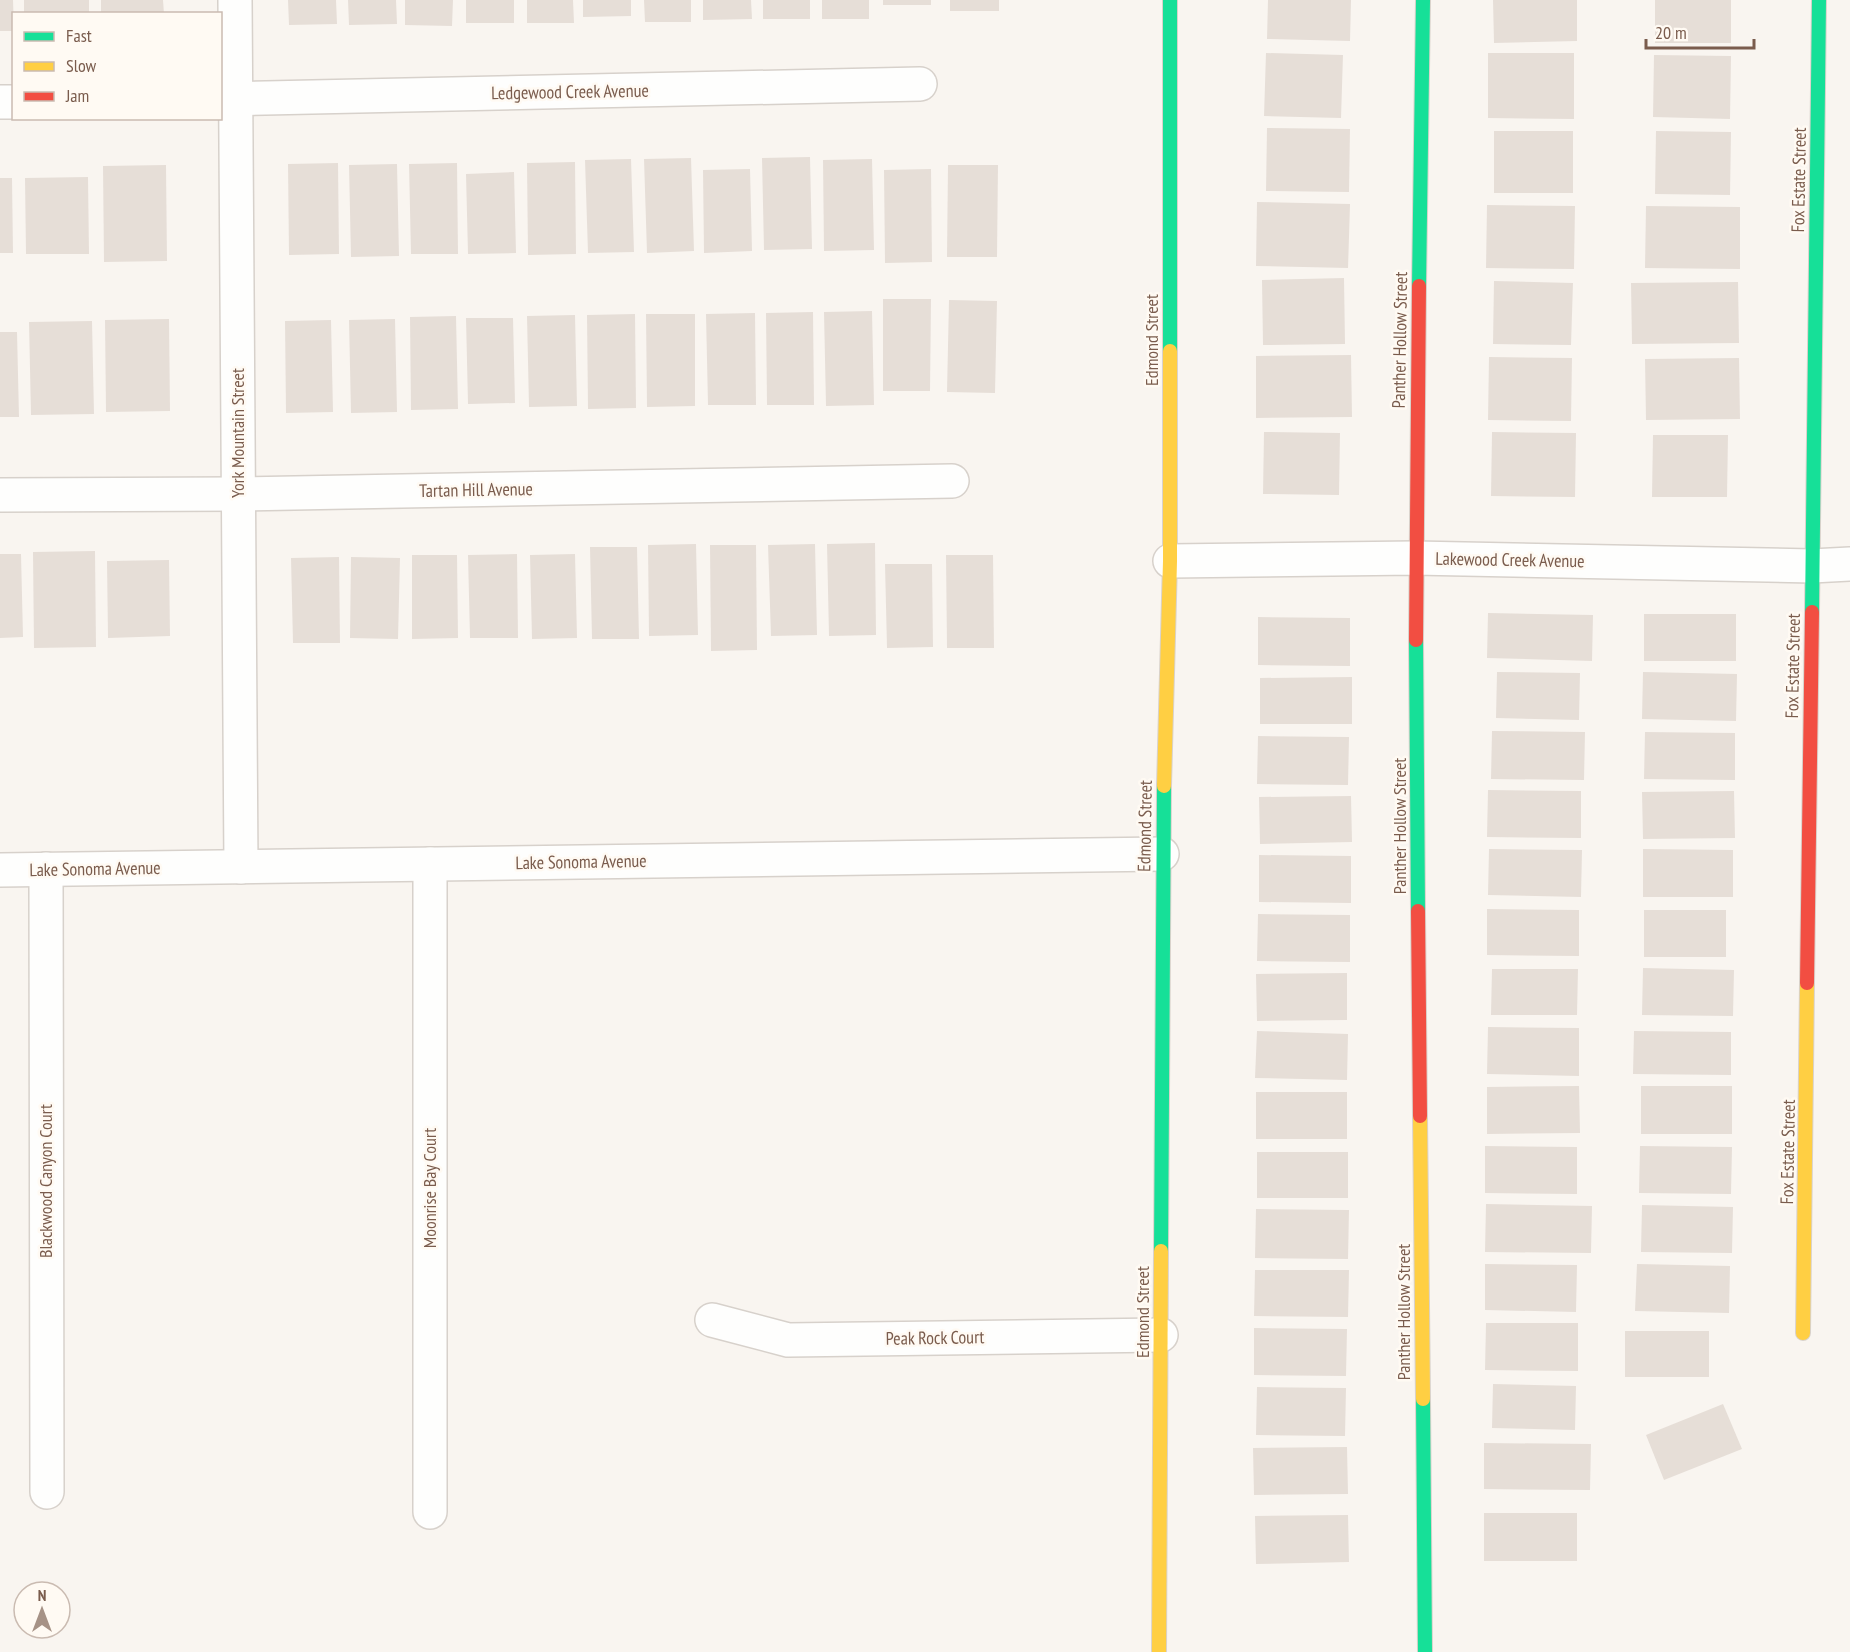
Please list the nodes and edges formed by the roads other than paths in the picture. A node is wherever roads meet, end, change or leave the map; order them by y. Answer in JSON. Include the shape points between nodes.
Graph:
{"nodes":[{"id":1,"x":235,"y":0,"type":"edge"},
{"id":2,"x":1170,"y":0,"type":"edge"},
{"id":3,"x":1423,"y":0,"type":"edge"},
{"id":4,"x":1819,"y":0,"type":"edge"},
{"id":5,"x":920,"y":84,"type":"dead end"},
{"id":6,"x":228,"y":99,"type":"edge"},
{"id":7,"x":952,"y":481,"type":"dead end"},
{"id":8,"x":238,"y":494,"type":"junction"},
{"id":9,"x":0,"y":495,"type":"edge"},
{"id":10,"x":1415,"y":558,"type":"junction"},
{"id":11,"x":1170,"y":561,"type":"junction"},
{"id":12,"x":1850,"y":564,"type":"edge"},
{"id":13,"x":1812,"y":566,"type":"junction"},
{"id":14,"x":1161,"y":854,"type":"junction"},
{"id":15,"x":430,"y":864,"type":"junction"},
{"id":16,"x":241,"y":867,"type":"junction"},
{"id":17,"x":46,"y":869,"type":"junction"},
{"id":18,"x":0,"y":870,"type":"edge"},
{"id":19,"x":712,"y":1320,"type":"dead end"},
{"id":20,"x":1803,"y":1333,"type":"dead end"},
{"id":21,"x":1161,"y":1335,"type":"junction"},
{"id":22,"x":47,"y":1492,"type":"dead end"},
{"id":23,"x":430,"y":1512,"type":"dead end"},
{"id":24,"x":1159,"y":1652,"type":"edge"},
{"id":25,"x":1425,"y":1652,"type":"edge"}],
"edges":[{"from":1,"to":6,"type":"street","name":"York Mountain Street"},
{"from":2,"to":11,"type":"street","name":"Edmond Street"},
{"from":3,"to":10,"type":"street","name":"Panther Hollow Street"},
{"from":4,"to":13,"type":"street","name":"Fox Estate Street"},
{"from":5,"to":6,"type":"street","name":"Ledgewood Creek Avenue"},
{"from":6,"to":8,"type":"street","name":"York Mountain Street"},
{"from":7,"to":8,"type":"street","name":"Tartan Hill Avenue"},
{"from":8,"to":9,"type":"street","name":"Tartan Hill Avenue"},
{"from":8,"to":16,"type":"street","name":"York Mountain Street"},
{"from":10,"to":11,"type":"street","name":"Lakewood Creek Avenue"},
{"from":10,"to":13,"type":"street","name":"Lakewood Creek Avenue"},
{"from":10,"to":25,"type":"street","name":"Panther Hollow Street"},
{"from":11,"to":14,"type":"street","name":"Edmond Street"},
{"from":12,"to":13,"type":"street","name":"Lakewood Creek Avenue"},
{"from":13,"to":20,"type":"street","name":"Fox Estate Street"},
{"from":14,"to":15,"type":"street","name":"Lake Sonoma Avenue"},
{"from":14,"to":21,"type":"street","name":"Edmond Street"},
{"from":15,"to":16,"type":"street","name":"Lake Sonoma Avenue"},
{"from":15,"to":23,"type":"street","name":"Moonrise Bay Court"},
{"from":16,"to":17,"type":"street","name":"Lake Sonoma Avenue"},
{"from":17,"to":18,"type":"street","name":"Lake Sonoma Avenue"},
{"from":17,"to":22,"type":"street","name":"Blackwood Canyon Court"},
{"from":19,"to":21,"type":"street","name":"Peak Rock Court","via":[[789,1340]]},
{"from":21,"to":24,"type":"street","name":"Edmond Street"}]}
